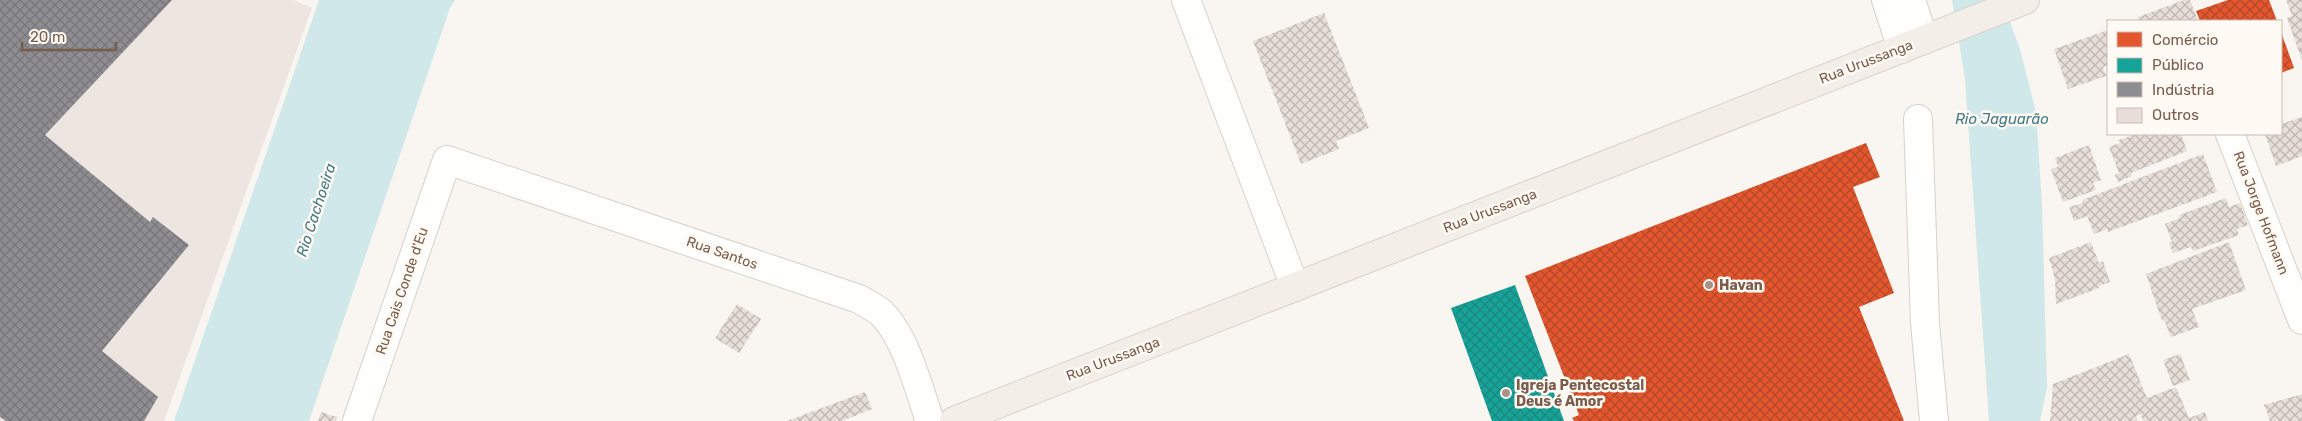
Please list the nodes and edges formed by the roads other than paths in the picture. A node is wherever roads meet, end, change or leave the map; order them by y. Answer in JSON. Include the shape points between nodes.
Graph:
{"nodes":[{"id":1,"x":1186,"y":0,"type":"edge"},
{"id":2,"x":1886,"y":0,"type":"edge"},
{"id":3,"x":1912,"y":0,"type":"edge"},
{"id":4,"x":2020,"y":2,"type":"edge"},
{"id":5,"x":1921,"y":41,"type":"junction"},
{"id":6,"x":1918,"y":119,"type":"dead end"},
{"id":7,"x":2230,"y":135,"type":"edge"},
{"id":8,"x":447,"y":160,"type":"joint"},
{"id":9,"x":1295,"y":287,"type":"junction"},
{"id":10,"x":2302,"y":320,"type":"edge"},
{"id":11,"x":357,"y":421,"type":"edge"},
{"id":12,"x":930,"y":421,"type":"edge"},
{"id":13,"x":954,"y":421,"type":"edge"},
{"id":14,"x":1934,"y":421,"type":"edge"}],
"edges":[{"from":1,"to":9,"type":"street"},
{"from":2,"to":5,"type":"street"},
{"from":3,"to":5,"type":"street"},
{"from":4,"to":5,"type":"main road","name":"Rua Urussanga"},
{"from":5,"to":9,"type":"main road","name":"Rua Urussanga"},
{"from":6,"to":14,"type":"street","via":[[1925,323]]},
{"from":7,"to":10,"type":"street","name":"Rua Jorge Hofmann"},
{"from":8,"to":11,"type":"street","name":"Rua Cais Conde d'Eu"},
{"from":8,"to":12,"type":"street","name":"Rua Santos","via":[[859,299],[880,312],[894,330]]},
{"from":9,"to":13,"type":"main road","name":"Rua Urussanga"}]}
